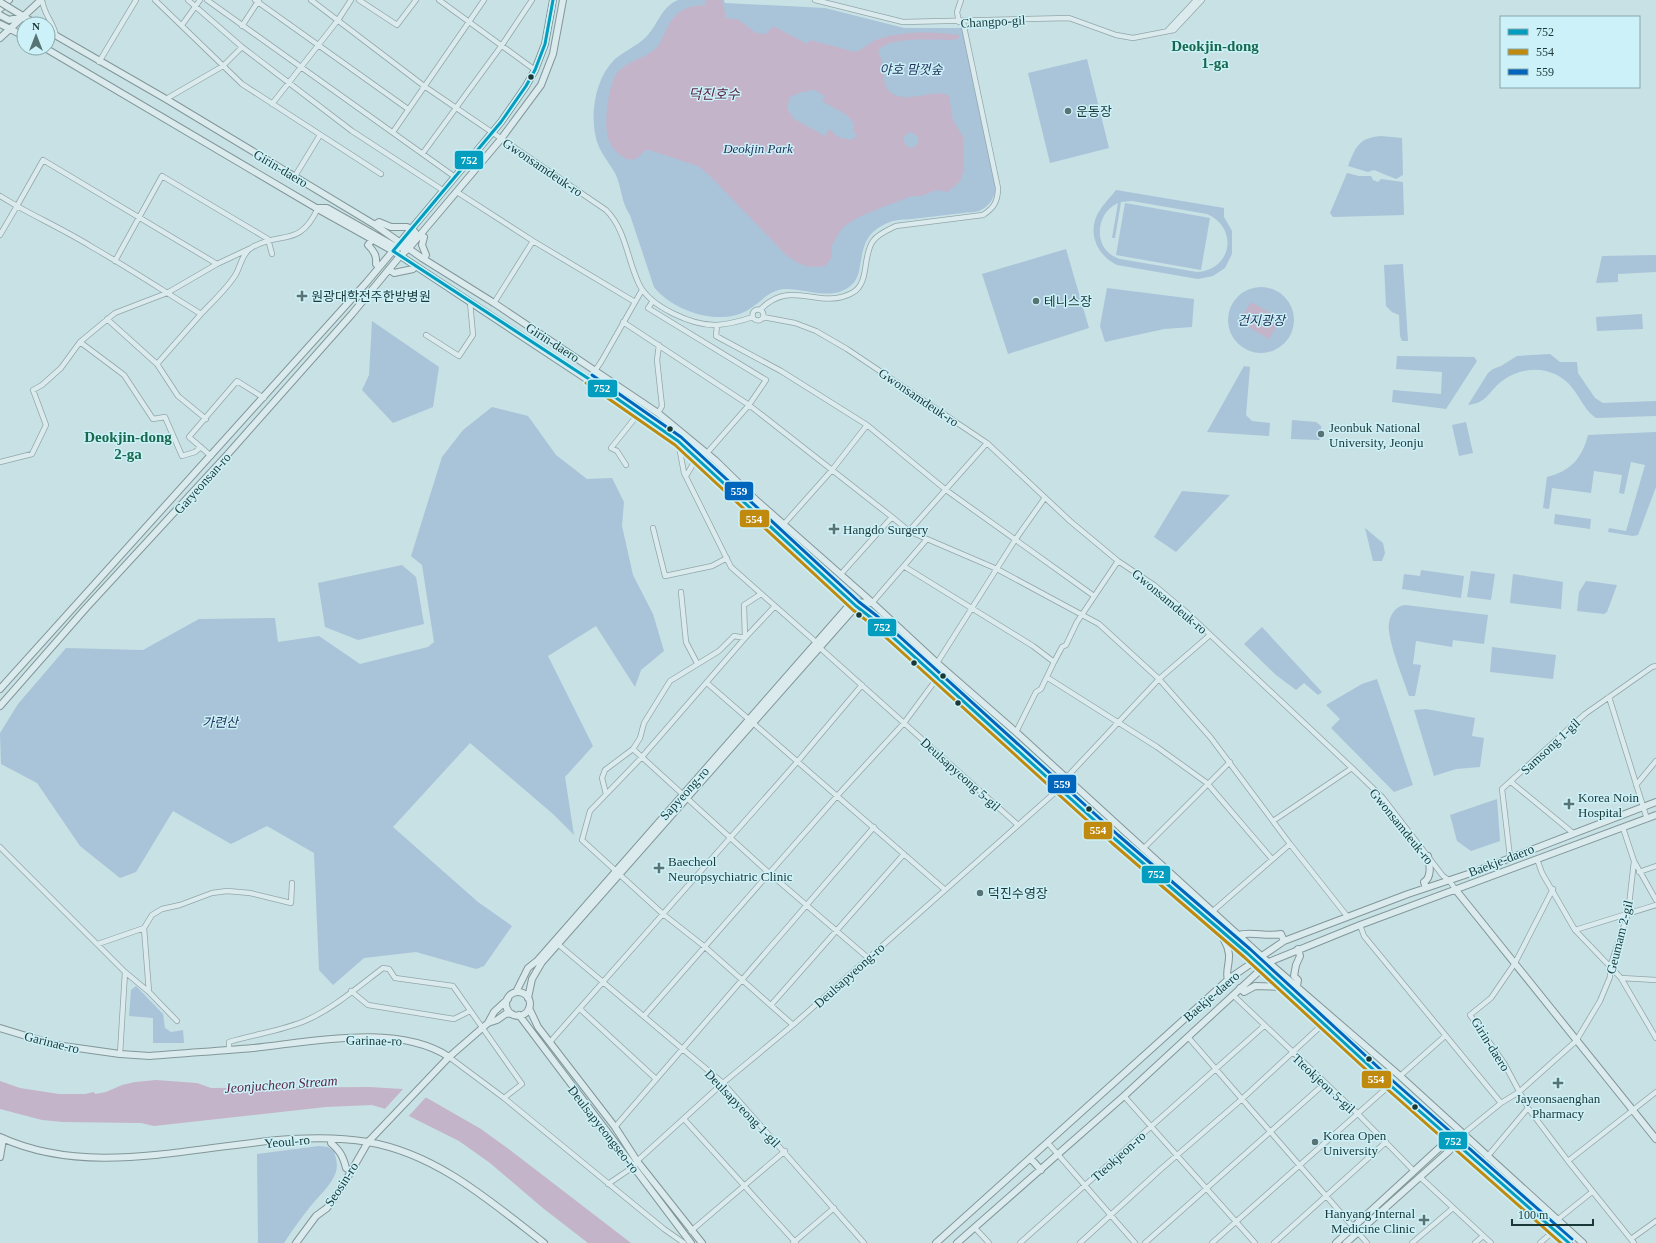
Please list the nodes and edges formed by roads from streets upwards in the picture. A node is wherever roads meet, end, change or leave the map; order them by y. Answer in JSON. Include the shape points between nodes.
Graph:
{"nodes":[{"id":1,"x":41,"y":0,"type":"edge"},
{"id":2,"x":136,"y":0,"type":"edge"},
{"id":3,"x":156,"y":0,"type":"edge"},
{"id":4,"x":188,"y":0,"type":"edge"},
{"id":5,"x":200,"y":0,"type":"edge"},
{"id":6,"x":207,"y":0,"type":"edge"},
{"id":7,"x":311,"y":0,"type":"edge"},
{"id":8,"x":351,"y":0,"type":"edge"},
{"id":9,"x":359,"y":0,"type":"edge"},
{"id":10,"x":416,"y":0,"type":"edge"},
{"id":11,"x":439,"y":0,"type":"edge"},
{"id":12,"x":484,"y":0,"type":"edge"},
{"id":13,"x":532,"y":0,"type":"edge"},
{"id":14,"x":553,"y":0,"type":"edge"},
{"id":15,"x":563,"y":0,"type":"edge"},
{"id":16,"x":817,"y":0,"type":"edge"},
{"id":17,"x":961,"y":0,"type":"edge"},
{"id":18,"x":1196,"y":0,"type":"edge"},
{"id":19,"x":1202,"y":0,"type":"edge"},
{"id":20,"x":257,"y":1,"type":"edge"},
{"id":21,"x":0,"y":2,"type":"edge"},
{"id":22,"x":9,"y":3,"type":"edge"},
{"id":23,"x":195,"y":7,"type":"junction"},
{"id":24,"x":0,"y":9,"type":"edge"},
{"id":25,"x":0,"y":15,"type":"edge"},
{"id":26,"x":24,"y":16,"type":"joint"},
{"id":27,"x":46,"y":16,"type":"edge"},
{"id":28,"x":16,"y":18,"type":"edge"},
{"id":29,"x":338,"y":20,"type":"junction"},
{"id":30,"x":961,"y":22,"type":"junction"},
{"id":31,"x":16,"y":23,"type":"edge"},
{"id":32,"x":469,"y":23,"type":"junction"},
{"id":33,"x":0,"y":24,"type":"edge"},
{"id":34,"x":182,"y":25,"type":"junction"},
{"id":35,"x":242,"y":26,"type":"junction"},
{"id":36,"x":11,"y":28,"type":"junction"},
{"id":37,"x":16,"y":31,"type":"edge"},
{"id":38,"x":1167,"y":31,"type":"junction"},
{"id":39,"x":56,"y":36,"type":"edge"},
{"id":40,"x":0,"y":38,"type":"edge"},
{"id":41,"x":319,"y":45,"type":"junction"},
{"id":42,"x":502,"y":46,"type":"junction"},
{"id":43,"x":242,"y":47,"type":"junction"},
{"id":44,"x":56,"y":54,"type":"edge"},
{"id":45,"x":99,"y":62,"type":"junction"},
{"id":46,"x":223,"y":66,"type":"junction"},
{"id":47,"x":300,"y":67,"type":"junction"},
{"id":48,"x":535,"y":70,"type":"junction"},
{"id":49,"x":289,"y":82,"type":"junction"},
{"id":50,"x":424,"y":86,"type":"junction"},
{"id":51,"x":166,"y":100,"type":"junction"},
{"id":52,"x":272,"y":104,"type":"junction"},
{"id":53,"x":455,"y":108,"type":"junction"},
{"id":54,"x":408,"y":109,"type":"junction"},
{"id":55,"x":393,"y":132,"type":"junction"},
{"id":56,"x":491,"y":133,"type":"junction"},
{"id":57,"x":320,"y":135,"type":"junction"},
{"id":58,"x":501,"y":139,"type":"junction"},
{"id":59,"x":423,"y":153,"type":"junction"},
{"id":60,"x":381,"y":174,"type":"dead end"},
{"id":61,"x":295,"y":176,"type":"junction"},
{"id":62,"x":455,"y":177,"type":"junction"},
{"id":63,"x":444,"y":192,"type":"junction"},
{"id":64,"x":457,"y":192,"type":"junction"},
{"id":65,"x":0,"y":196,"type":"edge"},
{"id":66,"x":438,"y":198,"type":"junction"},
{"id":67,"x":17,"y":206,"type":"junction"},
{"id":68,"x":318,"y":208,"type":"junction"},
{"id":69,"x":139,"y":219,"type":"junction"},
{"id":70,"x":375,"y":225,"type":"junction"},
{"id":71,"x":412,"y":229,"type":"junction"},
{"id":72,"x":0,"y":234,"type":"edge"},
{"id":73,"x":419,"y":234,"type":"junction"},
{"id":74,"x":268,"y":239,"type":"junction"},
{"id":75,"x":372,"y":240,"type":"junction"},
{"id":76,"x":533,"y":241,"type":"junction"},
{"id":77,"x":401,"y":247,"type":"junction"},
{"id":78,"x":249,"y":249,"type":"junction"},
{"id":79,"x":272,"y":254,"type":"dead end"},
{"id":80,"x":400,"y":256,"type":"junction"},
{"id":81,"x":424,"y":259,"type":"junction"},
{"id":82,"x":115,"y":261,"type":"junction"},
{"id":83,"x":217,"y":264,"type":"junction"},
{"id":84,"x":415,"y":266,"type":"junction"},
{"id":85,"x":379,"y":267,"type":"junction"},
{"id":86,"x":389,"y":269,"type":"junction"},
{"id":87,"x":642,"y":290,"type":"junction"},
{"id":88,"x":167,"y":293,"type":"junction"},
{"id":89,"x":653,"y":301,"type":"junction"},
{"id":90,"x":470,"y":302,"type":"junction"},
{"id":91,"x":635,"y":302,"type":"junction"},
{"id":92,"x":494,"y":303,"type":"junction"},
{"id":93,"x":760,"y":310,"type":"junction"},
{"id":94,"x":202,"y":314,"type":"junction"},
{"id":95,"x":753,"y":317,"type":"junction"},
{"id":96,"x":763,"y":318,"type":"junction"},
{"id":97,"x":107,"y":319,"type":"junction"},
{"id":98,"x":623,"y":322,"type":"junction"},
{"id":99,"x":717,"y":325,"type":"junction"},
{"id":100,"x":426,"y":335,"type":"dead end"},
{"id":101,"x":716,"y":336,"type":"junction"},
{"id":102,"x":80,"y":342,"type":"junction"},
{"id":103,"x":709,"y":344,"type":"junction"},
{"id":104,"x":658,"y":345,"type":"junction"},
{"id":105,"x":157,"y":364,"type":"junction"},
{"id":106,"x":594,"y":370,"type":"junction"},
{"id":107,"x":589,"y":379,"type":"junction"},
{"id":108,"x":264,"y":398,"type":"junction"},
{"id":109,"x":749,"y":405,"type":"junction"},
{"id":110,"x":639,"y":413,"type":"junction"},
{"id":111,"x":658,"y":413,"type":"junction"},
{"id":112,"x":206,"y":419,"type":"junction"},
{"id":113,"x":867,"y":425,"type":"junction"},
{"id":114,"x":678,"y":441,"type":"junction"},
{"id":115,"x":987,"y":444,"type":"junction"},
{"id":116,"x":201,"y":447,"type":"junction"},
{"id":117,"x":707,"y":453,"type":"junction"},
{"id":118,"x":211,"y":456,"type":"junction"},
{"id":119,"x":696,"y":459,"type":"junction"},
{"id":120,"x":0,"y":462,"type":"edge"},
{"id":121,"x":626,"y":465,"type":"dead end"},
{"id":122,"x":832,"y":470,"type":"junction"},
{"id":123,"x":686,"y":476,"type":"junction"},
{"id":124,"x":946,"y":490,"type":"junction"},
{"id":125,"x":1044,"y":499,"type":"junction"},
{"id":126,"x":892,"y":518,"type":"junction"},
{"id":127,"x":784,"y":524,"type":"junction"},
{"id":128,"x":652,"y":528,"type":"dead end"},
{"id":129,"x":909,"y":531,"type":"junction"},
{"id":130,"x":927,"y":539,"type":"junction"},
{"id":131,"x":1015,"y":540,"type":"junction"},
{"id":132,"x":727,"y":558,"type":"junction"},
{"id":133,"x":1118,"y":561,"type":"junction"},
{"id":134,"x":905,"y":567,"type":"junction"},
{"id":135,"x":997,"y":569,"type":"junction"},
{"id":136,"x":840,"y":574,"type":"junction"},
{"id":137,"x":681,"y":592,"type":"dead end"},
{"id":138,"x":762,"y":594,"type":"junction"},
{"id":139,"x":1094,"y":596,"type":"junction"},
{"id":140,"x":866,"y":597,"type":"junction"},
{"id":141,"x":872,"y":603,"type":"junction"},
{"id":142,"x":856,"y":604,"type":"junction"},
{"id":143,"x":775,"y":606,"type":"junction"},
{"id":144,"x":972,"y":609,"type":"junction"},
{"id":145,"x":1083,"y":615,"type":"junction"},
{"id":146,"x":1210,"y":635,"type":"junction"},
{"id":147,"x":744,"y":638,"type":"junction"},
{"id":148,"x":818,"y":645,"type":"junction"},
{"id":149,"x":1054,"y":662,"type":"junction"},
{"id":150,"x":697,"y":663,"type":"junction"},
{"id":151,"x":937,"y":663,"type":"junction"},
{"id":152,"x":1656,"y":666,"type":"edge"},
{"id":153,"x":938,"y":677,"type":"junction"},
{"id":154,"x":1048,"y":678,"type":"junction"},
{"id":155,"x":1159,"y":679,"type":"junction"},
{"id":156,"x":707,"y":683,"type":"junction"},
{"id":157,"x":862,"y":685,"type":"junction"},
{"id":158,"x":0,"y":689,"type":"edge"},
{"id":159,"x":1609,"y":697,"type":"junction"},
{"id":160,"x":0,"y":706,"type":"edge"},
{"id":161,"x":750,"y":721,"type":"junction"},
{"id":162,"x":1118,"y":722,"type":"junction"},
{"id":163,"x":904,"y":723,"type":"junction"},
{"id":164,"x":1016,"y":732,"type":"junction"},
{"id":165,"x":633,"y":749,"type":"junction"},
{"id":166,"x":641,"y":758,"type":"junction"},
{"id":167,"x":798,"y":761,"type":"junction"},
{"id":168,"x":1656,"y":761,"type":"edge"},
{"id":169,"x":1230,"y":762,"type":"junction"},
{"id":170,"x":1352,"y":768,"type":"junction"},
{"id":171,"x":1065,"y":779,"type":"junction"},
{"id":172,"x":1511,"y":782,"type":"junction"},
{"id":173,"x":1207,"y":783,"type":"junction"},
{"id":174,"x":1636,"y":785,"type":"junction"},
{"id":175,"x":1060,"y":788,"type":"junction"},
{"id":176,"x":606,"y":794,"type":"junction"},
{"id":177,"x":837,"y":796,"type":"junction"},
{"id":178,"x":685,"y":797,"type":"junction"},
{"id":179,"x":1656,"y":802,"type":"edge"},
{"id":180,"x":1643,"y":807,"type":"junction"},
{"id":181,"x":1656,"y":815,"type":"edge"},
{"id":182,"x":1647,"y":819,"type":"junction"},
{"id":183,"x":1273,"y":822,"type":"junction"},
{"id":184,"x":1018,"y":825,"type":"junction"},
{"id":185,"x":874,"y":828,"type":"junction"},
{"id":186,"x":1623,"y":828,"type":"junction"},
{"id":187,"x":1573,"y":833,"type":"junction"},
{"id":188,"x":730,"y":838,"type":"junction"},
{"id":189,"x":1290,"y":844,"type":"junction"},
{"id":190,"x":0,"y":847,"type":"edge"},
{"id":191,"x":1143,"y":849,"type":"junction"},
{"id":192,"x":904,"y":854,"type":"junction"},
{"id":193,"x":1428,"y":856,"type":"junction"},
{"id":194,"x":1510,"y":857,"type":"junction"},
{"id":195,"x":1272,"y":859,"type":"junction"},
{"id":196,"x":1537,"y":859,"type":"junction"},
{"id":197,"x":1634,"y":861,"type":"junction"},
{"id":198,"x":1656,"y":866,"type":"edge"},
{"id":199,"x":617,"y":872,"type":"junction"},
{"id":200,"x":1640,"y":872,"type":"junction"},
{"id":201,"x":769,"y":873,"type":"junction"},
{"id":202,"x":1449,"y":880,"type":"junction"},
{"id":203,"x":292,"y":883,"type":"dead end"},
{"id":204,"x":1426,"y":888,"type":"junction"},
{"id":205,"x":944,"y":889,"type":"junction"},
{"id":206,"x":1455,"y":889,"type":"junction"},
{"id":207,"x":1553,"y":889,"type":"junction"},
{"id":208,"x":1656,"y":900,"type":"edge"},
{"id":209,"x":1656,"y":905,"type":"edge"},
{"id":210,"x":806,"y":906,"type":"junction"},
{"id":211,"x":1213,"y":911,"type":"junction"},
{"id":212,"x":663,"y":914,"type":"junction"},
{"id":213,"x":1628,"y":914,"type":"junction"},
{"id":214,"x":1347,"y":916,"type":"junction"},
{"id":215,"x":1360,"y":925,"type":"junction"},
{"id":216,"x":144,"y":928,"type":"junction"},
{"id":217,"x":1575,"y":930,"type":"junction"},
{"id":218,"x":835,"y":931,"type":"junction"},
{"id":219,"x":1239,"y":934,"type":"junction"},
{"id":220,"x":1227,"y":935,"type":"junction"},
{"id":221,"x":1284,"y":940,"type":"junction"},
{"id":222,"x":98,"y":944,"type":"junction"},
{"id":223,"x":559,"y":945,"type":"junction"},
{"id":224,"x":705,"y":947,"type":"junction"},
{"id":225,"x":1298,"y":949,"type":"junction"},
{"id":226,"x":1260,"y":956,"type":"junction"},
{"id":227,"x":868,"y":957,"type":"junction"},
{"id":228,"x":1254,"y":960,"type":"junction"},
{"id":229,"x":1269,"y":962,"type":"junction"},
{"id":230,"x":1515,"y":963,"type":"junction"},
{"id":231,"x":1610,"y":967,"type":"junction"},
{"id":232,"x":1263,"y":968,"type":"junction"},
{"id":233,"x":125,"y":972,"type":"junction"},
{"id":234,"x":1621,"y":978,"type":"junction"},
{"id":235,"x":1228,"y":980,"type":"junction"},
{"id":236,"x":1656,"y":980,"type":"edge"},
{"id":237,"x":742,"y":981,"type":"junction"},
{"id":238,"x":604,"y":982,"type":"junction"},
{"id":239,"x":1297,"y":986,"type":"junction"},
{"id":240,"x":1284,"y":987,"type":"junction"},
{"id":241,"x":1240,"y":988,"type":"junction"},
{"id":242,"x":352,"y":991,"type":"junction"},
{"id":243,"x":149,"y":992,"type":"junction"},
{"id":244,"x":516,"y":992,"type":"junction"},
{"id":245,"x":1233,"y":995,"type":"junction"},
{"id":246,"x":528,"y":998,"type":"junction"},
{"id":247,"x":508,"y":999,"type":"junction"},
{"id":248,"x":771,"y":1005,"type":"junction"},
{"id":249,"x":529,"y":1008,"type":"junction"},
{"id":250,"x":580,"y":1009,"type":"junction"},
{"id":251,"x":470,"y":1011,"type":"junction"},
{"id":252,"x":515,"y":1014,"type":"junction"},
{"id":253,"x":644,"y":1016,"type":"junction"},
{"id":254,"x":177,"y":1021,"type":"dead end"},
{"id":255,"x":488,"y":1023,"type":"junction"},
{"id":256,"x":1323,"y":1024,"type":"junction"},
{"id":257,"x":793,"y":1025,"type":"junction"},
{"id":258,"x":1264,"y":1026,"type":"junction"},
{"id":259,"x":0,"y":1028,"type":"edge"},
{"id":260,"x":482,"y":1029,"type":"junction"},
{"id":261,"x":543,"y":1034,"type":"joint"},
{"id":262,"x":1445,"y":1036,"type":"junction"},
{"id":263,"x":1188,"y":1037,"type":"junction"},
{"id":264,"x":1656,"y":1038,"type":"edge"},
{"id":265,"x":1576,"y":1041,"type":"junction"},
{"id":266,"x":550,"y":1042,"type":"junction"},
{"id":267,"x":682,"y":1049,"type":"junction"},
{"id":268,"x":229,"y":1050,"type":"junction"},
{"id":269,"x":1292,"y":1053,"type":"junction"},
{"id":270,"x":120,"y":1054,"type":"junction"},
{"id":271,"x":449,"y":1057,"type":"junction"},
{"id":272,"x":441,"y":1065,"type":"joint"},
{"id":273,"x":1215,"y":1070,"type":"junction"},
{"id":274,"x":1400,"y":1076,"type":"junction"},
{"id":275,"x":656,"y":1079,"type":"junction"},
{"id":276,"x":723,"y":1084,"type":"junction"},
{"id":277,"x":1324,"y":1084,"type":"junction"},
{"id":278,"x":1390,"y":1085,"type":"junction"},
{"id":279,"x":1519,"y":1092,"type":"junction"},
{"id":280,"x":1656,"y":1092,"type":"edge"},
{"id":281,"x":1124,"y":1096,"type":"junction"},
{"id":282,"x":504,"y":1098,"type":"junction"},
{"id":283,"x":1242,"y":1099,"type":"junction"},
{"id":284,"x":1501,"y":1102,"type":"junction"},
{"id":285,"x":1528,"y":1108,"type":"junction"},
{"id":286,"x":1634,"y":1111,"type":"junction"},
{"id":287,"x":1358,"y":1114,"type":"junction"},
{"id":288,"x":684,"y":1119,"type":"junction"},
{"id":289,"x":1151,"y":1126,"type":"junction"},
{"id":290,"x":615,"y":1127,"type":"junction"},
{"id":291,"x":1271,"y":1132,"type":"junction"},
{"id":292,"x":1463,"y":1134,"type":"junction"},
{"id":293,"x":2,"y":1138,"type":"edge"},
{"id":294,"x":1450,"y":1138,"type":"junction"},
{"id":295,"x":331,"y":1139,"type":"junction"},
{"id":296,"x":1656,"y":1139,"type":"edge"},
{"id":297,"x":368,"y":1142,"type":"junction"},
{"id":298,"x":1386,"y":1142,"type":"junction"},
{"id":299,"x":1048,"y":1143,"type":"junction"},
{"id":300,"x":1457,"y":1143,"type":"junction"},
{"id":301,"x":785,"y":1151,"type":"junction"},
{"id":302,"x":1058,"y":1155,"type":"junction"},
{"id":303,"x":1177,"y":1156,"type":"junction"},
{"id":304,"x":0,"y":1157,"type":"edge"},
{"id":305,"x":1487,"y":1157,"type":"junction"},
{"id":306,"x":1030,"y":1159,"type":"junction"},
{"id":307,"x":637,"y":1161,"type":"junction"},
{"id":308,"x":1568,"y":1161,"type":"junction"},
{"id":309,"x":1299,"y":1166,"type":"junction"},
{"id":310,"x":633,"y":1167,"type":"junction"},
{"id":311,"x":1041,"y":1170,"type":"junction"},
{"id":312,"x":351,"y":1171,"type":"junction"},
{"id":313,"x":1414,"y":1171,"type":"junction"},
{"id":314,"x":1420,"y":1177,"type":"junction"},
{"id":315,"x":608,"y":1184,"type":"junction"},
{"id":316,"x":745,"y":1185,"type":"junction"},
{"id":317,"x":1085,"y":1186,"type":"junction"},
{"id":318,"x":1205,"y":1189,"type":"junction"},
{"id":319,"x":1592,"y":1192,"type":"junction"},
{"id":320,"x":1328,"y":1196,"type":"junction"},
{"id":321,"x":834,"y":1208,"type":"junction"},
{"id":322,"x":1453,"y":1208,"type":"junction"},
{"id":323,"x":1111,"y":1216,"type":"junction"},
{"id":324,"x":1557,"y":1220,"type":"junction"},
{"id":325,"x":1236,"y":1222,"type":"junction"},
{"id":326,"x":1656,"y":1222,"type":"edge"},
{"id":327,"x":975,"y":1228,"type":"junction"},
{"id":328,"x":1356,"y":1230,"type":"junction"},
{"id":329,"x":1555,"y":1230,"type":"junction"},
{"id":330,"x":691,"y":1231,"type":"junction"},
{"id":331,"x":1483,"y":1236,"type":"junction"},
{"id":332,"x":1631,"y":1239,"type":"junction"},
{"id":333,"x":1020,"y":1242,"type":"edge"},
{"id":334,"x":296,"y":1243,"type":"edge"},
{"id":335,"x":543,"y":1243,"type":"edge"},
{"id":336,"x":684,"y":1243,"type":"edge"},
{"id":337,"x":691,"y":1243,"type":"edge"},
{"id":338,"x":702,"y":1243,"type":"edge"},
{"id":339,"x":795,"y":1243,"type":"edge"},
{"id":340,"x":864,"y":1243,"type":"edge"},
{"id":341,"x":936,"y":1243,"type":"edge"},
{"id":342,"x":957,"y":1243,"type":"edge"},
{"id":343,"x":989,"y":1243,"type":"edge"},
{"id":344,"x":1080,"y":1243,"type":"edge"},
{"id":345,"x":1134,"y":1243,"type":"edge"},
{"id":346,"x":1145,"y":1243,"type":"edge"},
{"id":347,"x":1212,"y":1243,"type":"edge"},
{"id":348,"x":1255,"y":1243,"type":"edge"},
{"id":349,"x":1274,"y":1243,"type":"edge"},
{"id":350,"x":1336,"y":1243,"type":"edge"},
{"id":351,"x":1346,"y":1243,"type":"edge"},
{"id":352,"x":1367,"y":1243,"type":"edge"},
{"id":353,"x":1412,"y":1243,"type":"edge"},
{"id":354,"x":1475,"y":1243,"type":"edge"},
{"id":355,"x":1491,"y":1243,"type":"edge"},
{"id":356,"x":1540,"y":1243,"type":"edge"},
{"id":357,"x":1569,"y":1243,"type":"edge"},
{"id":358,"x":1583,"y":1243,"type":"edge"},
{"id":359,"x":1634,"y":1243,"type":"edge"}],
"edges":[{"from":1,"to":26,"type":"street"},
{"from":1,"to":27,"type":"street"},
{"from":2,"to":45,"type":"street"},
{"from":3,"to":34,"type":"street"},
{"from":4,"to":23,"type":"street"},
{"from":5,"to":23,"type":"street"},
{"from":6,"to":35,"type":"street"},
{"from":7,"to":29,"type":"street","name":"Gwonsamdeuk-ro"},
{"from":8,"to":29,"type":"street"},
{"from":9,"to":10,"type":"street","via":[[397,25]]},
{"from":11,"to":32,"type":"street"},
{"from":12,"to":32,"type":"street"},
{"from":13,"to":42,"type":"street"},
{"from":14,"to":48,"type":"street","via":[[544,44]]},
{"from":15,"to":58,"type":"street","via":[[553,54],[541,85]]},
{"from":16,"to":30,"type":"street","name":"Changpo-gil","via":[[904,22]]},
{"from":17,"to":30,"type":"street","via":[[957,12]]},
{"from":18,"to":38,"type":"street"},
{"from":19,"to":38,"type":"street","name":"Changpo-gil","via":[[1174,30]]},
{"from":20,"to":35,"type":"street"},
{"from":20,"to":41,"type":"street"},
{"from":21,"to":22,"type":"street","bridge":true},
{"from":22,"to":24,"type":"street"},
{"from":22,"to":26,"type":"street"},
{"from":23,"to":34,"type":"street"},
{"from":23,"to":43,"type":"street"},
{"from":25,"to":28,"type":"street","via":[[9,20]]},
{"from":29,"to":41,"type":"street"},
{"from":29,"to":50,"type":"street","name":"Gwonsamdeuk-ro"},
{"from":30,"to":38,"type":"street","name":"Changpo-gil","via":[[1068,18],[1132,38]]},
{"from":30,"to":93,"type":"street","via":[[998,188],[998,198],[994,206],[983,215],[896,226],[883,232],[873,240],[868,250],[864,275],[859,288],[853,293],[831,299],[783,295],[776,297]]},
{"from":31,"to":36,"type":"street"},
{"from":32,"to":42,"type":"street"},
{"from":32,"to":50,"type":"street"},
{"from":33,"to":36,"type":"street"},
{"from":34,"to":46,"type":"street"},
{"from":35,"to":47,"type":"street"},
{"from":36,"to":37,"type":"street"},
{"from":36,"to":40,"type":"street"},
{"from":39,"to":45,"type":"street","name":"Girin-daero"},
{"from":41,"to":47,"type":"street"},
{"from":41,"to":54,"type":"street"},
{"from":42,"to":48,"type":"street"},
{"from":42,"to":53,"type":"street"},
{"from":43,"to":46,"type":"street"},
{"from":43,"to":49,"type":"street"},
{"from":44,"to":68,"type":"street","name":"Girin-daero"},
{"from":45,"to":51,"type":"street","name":"Girin-daero"},
{"from":46,"to":51,"type":"street"},
{"from":46,"to":52,"type":"street","via":[[242,84]]},
{"from":47,"to":49,"type":"street"},
{"from":47,"to":55,"type":"street"},
{"from":48,"to":56,"type":"street"},
{"from":49,"to":52,"type":"street"},
{"from":49,"to":63,"type":"street","via":[[352,131]]},
{"from":50,"to":53,"type":"street","name":"Gwonsamdeuk-ro"},
{"from":50,"to":54,"type":"street"},
{"from":51,"to":61,"type":"street","name":"Girin-daero"},
{"from":52,"to":57,"type":"street"},
{"from":53,"to":56,"type":"street","name":"Gwonsamdeuk-ro"},
{"from":53,"to":59,"type":"street"},
{"from":54,"to":55,"type":"street"},
{"from":55,"to":59,"type":"street"},
{"from":56,"to":58,"type":"street","name":"Gwonsamdeuk-ro"},
{"from":56,"to":62,"type":"street"},
{"from":57,"to":60,"type":"street"},
{"from":57,"to":61,"type":"street"},
{"from":58,"to":64,"type":"street"},
{"from":58,"to":87,"type":"street","name":"Gwonsamdeuk-ro","via":[[606,210],[615,219]]},
{"from":59,"to":62,"type":"street"},
{"from":61,"to":70,"type":"street","name":"Girin-daero"},
{"from":62,"to":63,"type":"street"},
{"from":63,"to":66,"type":"street"},
{"from":64,"to":73,"type":"street"},
{"from":64,"to":76,"type":"street"},
{"from":65,"to":67,"type":"street"},
{"from":66,"to":71,"type":"street"},
{"from":66,"to":77,"type":"street","via":[[438,203]]},
{"from":67,"to":69,"type":"street","via":[[43,160]]},
{"from":67,"to":72,"type":"street"},
{"from":67,"to":82,"type":"street"},
{"from":68,"to":74,"type":"street","via":[[301,233],[291,238]]},
{"from":68,"to":75,"type":"street","name":"Girin-daero"},
{"from":68,"to":77,"type":"street","via":[[327,208]]},
{"from":69,"to":74,"type":"street","via":[[162,176]]},
{"from":69,"to":82,"type":"street"},
{"from":69,"to":83,"type":"street"},
{"from":70,"to":71,"type":"street","via":[[378,222],[391,227]]},
{"from":70,"to":77,"type":"street","name":"Girin-daero"},
{"from":71,"to":77,"type":"street"},
{"from":73,"to":77,"type":"street"},
{"from":73,"to":81,"type":"street","via":[[424,237]]},
{"from":74,"to":78,"type":"street"},
{"from":74,"to":79,"type":"street"},
{"from":75,"to":77,"type":"street","name":"Girin-daero"},
{"from":75,"to":85,"type":"street","via":[[368,245],[376,256],[376,264]]},
{"from":76,"to":91,"type":"street"},
{"from":76,"to":92,"type":"street"},
{"from":77,"to":80,"type":"street","name":"Garyeonsan-ro"},
{"from":77,"to":80,"type":"street","name":"Girin-daero"},
{"from":77,"to":81,"type":"street","name":"Girin-daero"},
{"from":77,"to":85,"type":"street","name":"Garyeonsan-ro"},
{"from":78,"to":83,"type":"street"},
{"from":78,"to":94,"type":"street","via":[[235,276]]},
{"from":80,"to":84,"type":"street","name":"Girin-daero"},
{"from":80,"to":86,"type":"street","name":"Garyeonsan-ro"},
{"from":81,"to":92,"type":"street","name":"Girin-daero"},
{"from":82,"to":88,"type":"street"},
{"from":83,"to":88,"type":"street"},
{"from":84,"to":86,"type":"street","via":[[413,269],[394,273]]},
{"from":84,"to":90,"type":"street","name":"Girin-daero"},
{"from":85,"to":108,"type":"street","name":"Garyeonsan-ro"},
{"from":86,"to":160,"type":"street","name":"Garyeonsan-ro","via":[[227,455]]},
{"from":87,"to":89,"type":"street","name":"Gwonsamdeuk-ro"},
{"from":87,"to":91,"type":"street"},
{"from":88,"to":94,"type":"street"},
{"from":88,"to":97,"type":"street","via":[[115,313]]},
{"from":89,"to":99,"type":"street","name":"Gwonsamdeuk-ro","via":[[692,321]]},
{"from":89,"to":103,"type":"street","via":[[648,308]]},
{"from":90,"to":100,"type":"street","via":[[473,335],[459,356]]},
{"from":90,"to":107,"type":"street","name":"Girin-daero"},
{"from":91,"to":98,"type":"street"},
{"from":92,"to":106,"type":"street","name":"Girin-daero"},
{"from":93,"to":95,"type":"street","name":"Gwonsamdeuk-ro","via":[[754,311]]},
{"from":93,"to":96,"type":"street"},
{"from":94,"to":105,"type":"street"},
{"from":95,"to":96,"type":"street","name":"Gwonsamdeuk-ro","via":[[757,320]]},
{"from":95,"to":99,"type":"street","name":"Gwonsamdeuk-ro","via":[[740,322]]},
{"from":96,"to":115,"type":"street","name":"Gwonsamdeuk-ro","via":[[795,323],[822,334]]},
{"from":97,"to":102,"type":"street"},
{"from":97,"to":105,"type":"street"},
{"from":98,"to":104,"type":"street"},
{"from":98,"to":106,"type":"street"},
{"from":99,"to":101,"type":"street"},
{"from":101,"to":103,"type":"street"},
{"from":101,"to":113,"type":"street","via":[[780,371]]},
{"from":102,"to":116,"type":"street","via":[[124,375],[153,419],[165,418],[182,456]]},
{"from":102,"to":120,"type":"street","via":[[61,368],[33,390],[46,425],[32,454]]},
{"from":103,"to":109,"type":"street","via":[[766,380]]},
{"from":104,"to":109,"type":"street"},
{"from":104,"to":111,"type":"street","via":[[662,406]]},
{"from":105,"to":112,"type":"street","via":[[178,396]]},
{"from":106,"to":107,"type":"street"},
{"from":106,"to":111,"type":"street","name":"Girin-daero"},
{"from":107,"to":110,"type":"street","name":"Girin-daero"},
{"from":108,"to":112,"type":"street","via":[[237,381]]},
{"from":108,"to":118,"type":"street","name":"Garyeonsan-ro"},
{"from":109,"to":117,"type":"street"},
{"from":109,"to":122,"type":"street"},
{"from":110,"to":114,"type":"street","name":"Girin-daero"},
{"from":110,"to":121,"type":"street","via":[[611,448]]},
{"from":111,"to":117,"type":"street","name":"Girin-daero"},
{"from":112,"to":116,"type":"street","via":[[189,437]]},
{"from":113,"to":122,"type":"street"},
{"from":113,"to":124,"type":"street"},
{"from":114,"to":119,"type":"street","name":"Girin-daero"},
{"from":114,"to":123,"type":"street","name":"Deulsapyeong 5-gil"},
{"from":115,"to":124,"type":"street"},
{"from":115,"to":125,"type":"street","name":"Gwonsamdeuk-ro"},
{"from":116,"to":118,"type":"street"},
{"from":117,"to":127,"type":"street","name":"Girin-daero"},
{"from":118,"to":158,"type":"street","name":"Garyeonsan-ro"},
{"from":119,"to":123,"type":"street"},
{"from":119,"to":142,"type":"street","name":"Girin-daero"},
{"from":122,"to":126,"type":"street"},
{"from":122,"to":127,"type":"street"},
{"from":123,"to":132,"type":"street","name":"Deulsapyeong 5-gil"},
{"from":124,"to":129,"type":"street"},
{"from":124,"to":131,"type":"street"},
{"from":125,"to":131,"type":"street"},
{"from":125,"to":133,"type":"street","name":"Gwonsamdeuk-ro"},
{"from":126,"to":129,"type":"street"},
{"from":126,"to":136,"type":"street"},
{"from":127,"to":136,"type":"street","name":"Girin-daero"},
{"from":128,"to":132,"type":"street","via":[[665,576],[712,566]]},
{"from":129,"to":130,"type":"street"},
{"from":130,"to":134,"type":"street"},
{"from":130,"to":135,"type":"street"},
{"from":131,"to":135,"type":"street"},
{"from":131,"to":139,"type":"street"},
{"from":132,"to":138,"type":"street","name":"Deulsapyeong 5-gil","via":[[732,567]]},
{"from":133,"to":139,"type":"street"},
{"from":133,"to":146,"type":"street","name":"Gwonsamdeuk-ro","via":[[1154,585]]},
{"from":134,"to":141,"type":"street"},
{"from":134,"to":144,"type":"street"},
{"from":135,"to":144,"type":"street"},
{"from":135,"to":145,"type":"street"},
{"from":136,"to":140,"type":"street","name":"Girin-daero"},
{"from":137,"to":150,"type":"street","via":[[686,642]]},
{"from":138,"to":143,"type":"street","name":"Deulsapyeong 5-gil"},
{"from":138,"to":147,"type":"street","via":[[744,605]]},
{"from":139,"to":145,"type":"street"},
{"from":140,"to":141,"type":"street","name":"Girin-daero"},
{"from":140,"to":142,"type":"street","name":"Sapyeong-ro"},
{"from":141,"to":142,"type":"street"},
{"from":141,"to":151,"type":"street","name":"Girin-daero"},
{"from":142,"to":148,"type":"street","name":"Sapyeong-ro"},
{"from":142,"to":153,"type":"street","name":"Girin-daero"},
{"from":143,"to":147,"type":"street"},
{"from":143,"to":148,"type":"street","name":"Deulsapyeong 5-gil"},
{"from":144,"to":149,"type":"street","via":[[1033,646]]},
{"from":144,"to":151,"type":"street"},
{"from":145,"to":149,"type":"street","via":[[1076,622],[1066,645],[1062,647]]},
{"from":145,"to":155,"type":"street","via":[[1099,624]]},
{"from":146,"to":155,"type":"street"},
{"from":146,"to":170,"type":"street","name":"Gwonsamdeuk-ro"},
{"from":147,"to":150,"type":"street","via":[[734,636],[719,651]]},
{"from":147,"to":156,"type":"street"},
{"from":148,"to":157,"type":"street","name":"Deulsapyeong 5-gil"},
{"from":148,"to":161,"type":"street","name":"Sapyeong-ro"},
{"from":149,"to":154,"type":"street"},
{"from":150,"to":165,"type":"street","via":[[670,680],[644,723],[640,738]]},
{"from":151,"to":164,"type":"street","name":"Girin-daero"},
{"from":152,"to":159,"type":"street","name":"Samsong 1-gil"},
{"from":153,"to":163,"type":"street"},
{"from":153,"to":175,"type":"street","name":"Girin-daero"},
{"from":154,"to":162,"type":"street"},
{"from":154,"to":164,"type":"street","via":[[1036,692]]},
{"from":155,"to":162,"type":"street"},
{"from":155,"to":169,"type":"street"},
{"from":156,"to":161,"type":"street"},
{"from":156,"to":166,"type":"street"},
{"from":157,"to":163,"type":"street","name":"Deulsapyeong 5-gil"},
{"from":157,"to":167,"type":"street"},
{"from":159,"to":172,"type":"street","name":"Samsong 1-gil","via":[[1585,714]]},
{"from":159,"to":174,"type":"street"},
{"from":161,"to":167,"type":"street"},
{"from":161,"to":178,"type":"street","name":"Sapyeong-ro"},
{"from":162,"to":171,"type":"street"},
{"from":162,"to":173,"type":"street"},
{"from":163,"to":177,"type":"street"},
{"from":163,"to":184,"type":"street","name":"Deulsapyeong 5-gil"},
{"from":164,"to":171,"type":"street","name":"Girin-daero"},
{"from":165,"to":166,"type":"street"},
{"from":165,"to":176,"type":"street","via":[[605,770],[602,778]]},
{"from":166,"to":176,"type":"street"},
{"from":166,"to":178,"type":"street"},
{"from":167,"to":177,"type":"street"},
{"from":167,"to":188,"type":"street"},
{"from":168,"to":174,"type":"street"},
{"from":169,"to":173,"type":"street"},
{"from":169,"to":183,"type":"street"},
{"from":170,"to":183,"type":"street"},
{"from":170,"to":193,"type":"street","name":"Gwonsamdeuk-ro","via":[[1382,798]]},
{"from":171,"to":191,"type":"street","name":"Girin-daero"},
{"from":172,"to":187,"type":"street"},
{"from":172,"to":194,"type":"street","name":"Samsong 1-gil","via":[[1502,789]]},
{"from":173,"to":191,"type":"street"},
{"from":173,"to":195,"type":"street"},
{"from":174,"to":180,"type":"street"},
{"from":175,"to":184,"type":"street","name":"Deulsapyeong-ro"},
{"from":175,"to":220,"type":"street","name":"Girin-daero"},
{"from":176,"to":199,"type":"street","via":[[590,811],[582,840]]},
{"from":177,"to":185,"type":"street"},
{"from":177,"to":201,"type":"street"},
{"from":178,"to":188,"type":"street"},
{"from":178,"to":199,"type":"street","name":"Sapyeong-ro"},
{"from":179,"to":180,"type":"street","name":"Baekje-daero"},
{"from":180,"to":182,"type":"street"},
{"from":180,"to":187,"type":"street","name":"Baekje-daero"},
{"from":181,"to":182,"type":"street","name":"Baekje-daero"},
{"from":182,"to":186,"type":"street","name":"Baekje-daero"},
{"from":183,"to":189,"type":"street"},
{"from":184,"to":205,"type":"street","name":"Deulsapyeong-ro"},
{"from":185,"to":192,"type":"street"},
{"from":185,"to":210,"type":"street"},
{"from":186,"to":196,"type":"street","name":"Baekje-daero"},
{"from":186,"to":197,"type":"street","name":"Geumam 2-gil"},
{"from":187,"to":194,"type":"street","name":"Baekje-daero"},
{"from":188,"to":201,"type":"street"},
{"from":188,"to":212,"type":"street"},
{"from":189,"to":195,"type":"street"},
{"from":189,"to":214,"type":"street"},
{"from":190,"to":222,"type":"street"},
{"from":191,"to":211,"type":"street","name":"Girin-daero"},
{"from":192,"to":205,"type":"street"},
{"from":192,"to":218,"type":"street"},
{"from":193,"to":202,"type":"street","name":"Gwonsamdeuk-ro"},
{"from":193,"to":204,"type":"street","via":[[1430,872],[1424,882]]},
{"from":194,"to":202,"type":"street","name":"Baekje-daero"},
{"from":195,"to":211,"type":"street"},
{"from":196,"to":206,"type":"street","name":"Baekje-daero"},
{"from":196,"to":207,"type":"street","via":[[1542,873]]},
{"from":197,"to":200,"type":"street"},
{"from":197,"to":213,"type":"street","name":"Geumam 2-gil"},
{"from":198,"to":200,"type":"street"},
{"from":199,"to":212,"type":"street"},
{"from":199,"to":223,"type":"street","name":"Sapyeong-ro"},
{"from":199,"to":244,"type":"street","name":"Sapyeong-ro","via":[[528,968]]},
{"from":200,"to":208,"type":"street"},
{"from":201,"to":210,"type":"street"},
{"from":201,"to":224,"type":"street"},
{"from":202,"to":204,"type":"street","name":"Baekje-daero"},
{"from":202,"to":206,"type":"street","name":"Gwonsamdeuk-ro"},
{"from":203,"to":216,"type":"street","via":[[291,903],[250,893],[212,893],[180,906],[162,909],[152,915]]},
{"from":204,"to":214,"type":"street","name":"Baekje-daero"},
{"from":205,"to":227,"type":"street","name":"Deulsapyeong-ro"},
{"from":206,"to":215,"type":"street","name":"Baekje-daero"},
{"from":206,"to":230,"type":"street","name":"Gwonsamdeuk-ro"},
{"from":207,"to":217,"type":"street"},
{"from":207,"to":230,"type":"street"},
{"from":209,"to":213,"type":"street"},
{"from":210,"to":218,"type":"street"},
{"from":210,"to":237,"type":"street"},
{"from":211,"to":219,"type":"street","name":"Girin-daero"},
{"from":212,"to":224,"type":"street"},
{"from":212,"to":238,"type":"street"},
{"from":213,"to":217,"type":"street"},
{"from":213,"to":231,"type":"street","name":"Geumam 2-gil"},
{"from":214,"to":221,"type":"street","name":"Baekje-daero"},
{"from":215,"to":225,"type":"street","name":"Baekje-daero"},
{"from":215,"to":262,"type":"street","via":[[1364,936]]},
{"from":216,"to":222,"type":"street"},
{"from":216,"to":243,"type":"street"},
{"from":217,"to":231,"type":"street"},
{"from":218,"to":227,"type":"street"},
{"from":218,"to":248,"type":"street"},
{"from":219,"to":221,"type":"street","via":[[1281,934]]},
{"from":219,"to":226,"type":"street","name":"Girin-daero"},
{"from":220,"to":228,"type":"street","name":"Girin-daero"},
{"from":220,"to":235,"type":"street","via":[[1224,940],[1230,954],[1226,974]]},
{"from":221,"to":226,"type":"street","name":"Baekje-daero"},
{"from":222,"to":233,"type":"street"},
{"from":223,"to":238,"type":"street","name":"Deulsapyeong 1-gil"},
{"from":223,"to":246,"type":"street","name":"Sapyeong-ro","via":[[542,962],[532,979]]},
{"from":224,"to":237,"type":"street"},
{"from":224,"to":253,"type":"street"},
{"from":225,"to":229,"type":"street","name":"Baekje-daero"},
{"from":225,"to":239,"type":"street","via":[[1300,956],[1294,976],[1298,980]]},
{"from":226,"to":228,"type":"street","name":"Baekje-daero"},
{"from":226,"to":229,"type":"street","name":"Girin-daero"},
{"from":227,"to":257,"type":"street","name":"Deulsapyeong-ro"},
{"from":228,"to":232,"type":"street","name":"Girin-daero"},
{"from":228,"to":235,"type":"street","name":"Baekje-daero"},
{"from":229,"to":232,"type":"street","name":"Baekje-daero"},
{"from":229,"to":239,"type":"street","name":"Girin-daero"},
{"from":230,"to":265,"type":"street","name":"Gwonsamdeuk-ro"},
{"from":230,"to":279,"type":"street","name":"Girin-daero","via":[[1491,998],[1470,1015],[1504,1063]]},
{"from":231,"to":234,"type":"street"},
{"from":231,"to":265,"type":"street","name":"Geumam 2-gil","via":[[1610,977],[1600,1001]]},
{"from":232,"to":240,"type":"street","name":"Girin-daero"},
{"from":232,"to":241,"type":"street","name":"Baekje-daero"},
{"from":233,"to":243,"type":"street"},
{"from":233,"to":270,"type":"street"},
{"from":234,"to":236,"type":"street"},
{"from":234,"to":264,"type":"street"},
{"from":235,"to":299,"type":"street","name":"Baekje-daero"},
{"from":237,"to":248,"type":"street"},
{"from":237,"to":267,"type":"street"},
{"from":238,"to":250,"type":"street"},
{"from":238,"to":253,"type":"street","name":"Deulsapyeong 1-gil"},
{"from":239,"to":274,"type":"street","name":"Girin-daero"},
{"from":240,"to":241,"type":"street","via":[[1255,986],[1244,992]]},
{"from":240,"to":256,"type":"street","name":"Girin-daero"},
{"from":241,"to":245,"type":"street","name":"Baekje-daero"},
{"from":242,"to":251,"type":"street","via":[[368,1005],[454,1019]]},
{"from":242,"to":251,"type":"street","via":[[383,968],[389,969],[395,978],[453,986]]},
{"from":242,"to":268,"type":"street","via":[[306,1020],[229,1042]]},
{"from":243,"to":254,"type":"street"},
{"from":244,"to":246,"type":"street","via":[[523,993]]},
{"from":244,"to":247,"type":"street","name":"Sapyeong-ro"},
{"from":245,"to":258,"type":"street","name":"Tteokjeon 5-gil"},
{"from":245,"to":263,"type":"street","name":"Baekje-daero"},
{"from":246,"to":249,"type":"street","name":"Sapyeong-ro"},
{"from":247,"to":252,"type":"street","via":[[508,1008]]},
{"from":247,"to":255,"type":"street","name":"Sapyeong-ro","via":[[494,1012]]},
{"from":248,"to":257,"type":"street"},
{"from":249,"to":252,"type":"street","via":[[525,1013]]},
{"from":249,"to":261,"type":"street","name":"Sapyeong-ro"},
{"from":250,"to":266,"type":"street"},
{"from":250,"to":275,"type":"street"},
{"from":251,"to":260,"type":"street"},
{"from":252,"to":255,"type":"street","via":[[507,1013]]},
{"from":252,"to":310,"type":"street","name":"Deulsapyeongseo-ro"},
{"from":253,"to":267,"type":"street","name":"Deulsapyeong 1-gil"},
{"from":255,"to":260,"type":"street","name":"Sapyeong-ro"},
{"from":256,"to":269,"type":"street"},
{"from":256,"to":278,"type":"street","name":"Girin-daero"},
{"from":257,"to":276,"type":"street","name":"Deulsapyeong-ro"},
{"from":258,"to":269,"type":"street","name":"Tteokjeon 5-gil"},
{"from":258,"to":273,"type":"street","name":"Tteokjeon-ro"},
{"from":259,"to":270,"type":"street","name":"Garinae-ro","via":[[56,1045]]},
{"from":260,"to":271,"type":"street","name":"Sapyeong-ro"},
{"from":260,"to":282,"type":"street","via":[[522,1084]]},
{"from":261,"to":266,"type":"street","name":"Deulsapyeongseo-ro"},
{"from":262,"to":274,"type":"street"},
{"from":262,"to":284,"type":"street","name":"Girin-daero"},
{"from":263,"to":273,"type":"street"},
{"from":263,"to":281,"type":"street","name":"Baekje-daero"},
{"from":265,"to":279,"type":"street"},
{"from":265,"to":286,"type":"street","name":"Gwonsamdeuk-ro"},
{"from":266,"to":290,"type":"street","name":"Deulsapyeongseo-ro"},
{"from":267,"to":275,"type":"street"},
{"from":267,"to":276,"type":"street","name":"Deulsapyeong 1-gil"},
{"from":268,"to":270,"type":"street","name":"Garinae-ro","via":[[150,1056]]},
{"from":268,"to":271,"type":"street","name":"Garinae-ro","via":[[374,1038],[417,1042],[438,1049]]},
{"from":269,"to":277,"type":"street","name":"Tteokjeon 5-gil"},
{"from":269,"to":283,"type":"street"},
{"from":271,"to":272,"type":"street","name":"Sapyeong-ro"},
{"from":271,"to":282,"type":"street","name":"Garinae-ro"},
{"from":272,"to":297,"type":"street","name":"Seosin-ro"},
{"from":273,"to":283,"type":"street"},
{"from":273,"to":289,"type":"street","name":"Tteokjeon-ro"},
{"from":274,"to":292,"type":"street","name":"Girin-daero"},
{"from":275,"to":290,"type":"street"},
{"from":276,"to":288,"type":"street","name":"Deulsapyeong-ro"},
{"from":276,"to":301,"type":"street","name":"Deulsapyeong 1-gil"},
{"from":277,"to":287,"type":"street","name":"Tteokjeon 5-gil"},
{"from":277,"to":291,"type":"street"},
{"from":278,"to":287,"type":"street"},
{"from":278,"to":294,"type":"street","name":"Girin-daero"},
{"from":279,"to":284,"type":"street"},
{"from":279,"to":285,"type":"street","name":"Girin-daero"},
{"from":280,"to":286,"type":"street"},
{"from":281,"to":289,"type":"street"},
{"from":281,"to":302,"type":"street","name":"Baekje-daero"},
{"from":282,"to":315,"type":"street","name":"Garinae-ro"},
{"from":283,"to":291,"type":"street"},
{"from":283,"to":303,"type":"street"},
{"from":284,"to":292,"type":"street"},
{"from":285,"to":305,"type":"street"},
{"from":285,"to":308,"type":"street","name":"Girin-daero"},
{"from":286,"to":296,"type":"street","name":"Gwonsamdeuk-ro"},
{"from":286,"to":308,"type":"street"},
{"from":287,"to":298,"type":"street","name":"Tteokjeon 5-gil"},
{"from":287,"to":309,"type":"street"},
{"from":288,"to":307,"type":"street","name":"Deulsapyeong-ro"},
{"from":288,"to":316,"type":"street"},
{"from":289,"to":303,"type":"street"},
{"from":289,"to":317,"type":"street","name":"Tteokjeon-ro"},
{"from":290,"to":307,"type":"street","name":"Deulsapyeongseo-ro"},
{"from":291,"to":309,"type":"street"},
{"from":291,"to":318,"type":"street"},
{"from":292,"to":294,"type":"street"},
{"from":292,"to":300,"type":"street"},
{"from":292,"to":305,"type":"street","name":"Girin-daero"},
{"from":293,"to":295,"type":"street","name":"Yeoul-ro","via":[[46,1151],[92,1157],[127,1157],[294,1140]]},
{"from":293,"to":304,"type":"street","name":"Yeoul-ro"},
{"from":294,"to":300,"type":"street","name":"Girin-daero"},
{"from":294,"to":313,"type":"street"},
{"from":295,"to":297,"type":"street","name":"Yeoul-ro"},
{"from":295,"to":312,"type":"street","via":[[342,1153],[346,1168]]},
{"from":297,"to":312,"type":"street","name":"Seosin-ro"},
{"from":297,"to":335,"type":"street","name":"Yeoul-ro","via":[[416,1157],[450,1172]]},
{"from":298,"to":313,"type":"street","name":"Tteokjeon 5-gil"},
{"from":298,"to":320,"type":"street"},
{"from":299,"to":302,"type":"street","name":"Tteokjeon-ro"},
{"from":299,"to":306,"type":"street","name":"Baekje-daero"},
{"from":300,"to":314,"type":"street"},
{"from":300,"to":329,"type":"street","name":"Girin-daero"},
{"from":301,"to":316,"type":"street","name":"Deulsapyeong 1-gil"},
{"from":301,"to":321,"type":"street","name":"Deulsapyeong 1-gil"},
{"from":302,"to":311,"type":"street","name":"Baekje-daero"},
{"from":302,"to":317,"type":"street","name":"Tteokjeon-ro"},
{"from":303,"to":318,"type":"street"},
{"from":303,"to":323,"type":"street"},
{"from":305,"to":324,"type":"street","name":"Girin-daero"},
{"from":306,"to":311,"type":"street"},
{"from":306,"to":341,"type":"street","name":"Baekje-daero"},
{"from":307,"to":310,"type":"street","name":"Deulsapyeong-ro"},
{"from":307,"to":330,"type":"street","name":"Deulsapyeongseo-ro"},
{"from":308,"to":319,"type":"street","name":"Girin-daero"},
{"from":309,"to":320,"type":"street"},
{"from":309,"to":325,"type":"street"},
{"from":310,"to":315,"type":"street"},
{"from":310,"to":337,"type":"street","name":"Deulsapyeongseo-ro"},
{"from":311,"to":327,"type":"street","name":"Baekje-daero"},
{"from":312,"to":334,"type":"street","name":"Seosin-ro","via":[[328,1208],[316,1216]]},
{"from":313,"to":328,"type":"street"},
{"from":314,"to":322,"type":"street"},
{"from":314,"to":328,"type":"street"},
{"from":315,"to":336,"type":"street","name":"Garinae-ro"},
{"from":316,"to":330,"type":"street","name":"Deulsapyeong 1-gil"},
{"from":316,"to":339,"type":"street"},
{"from":317,"to":323,"type":"street","name":"Tteokjeon-ro"},
{"from":317,"to":333,"type":"street","name":"Tteokjeon-ro"},
{"from":318,"to":325,"type":"street"},
{"from":318,"to":346,"type":"street"},
{"from":319,"to":324,"type":"street"},
{"from":319,"to":332,"type":"street","name":"Girin-daero"},
{"from":320,"to":328,"type":"street"},
{"from":320,"to":349,"type":"street"},
{"from":321,"to":339,"type":"street"},
{"from":321,"to":340,"type":"street","name":"Deulsapyeong 1-gil"},
{"from":322,"to":331,"type":"street"},
{"from":322,"to":353,"type":"street"},
{"from":323,"to":344,"type":"street"},
{"from":323,"to":345,"type":"street","name":"Tteokjeon-ro"},
{"from":324,"to":358,"type":"street","name":"Girin-daero"},
{"from":325,"to":347,"type":"street"},
{"from":325,"to":348,"type":"street"},
{"from":326,"to":332,"type":"street"},
{"from":327,"to":342,"type":"street","name":"Baekje-daero"},
{"from":327,"to":343,"type":"street"},
{"from":328,"to":350,"type":"street"},
{"from":328,"to":351,"type":"street"},
{"from":328,"to":352,"type":"street"},
{"from":329,"to":356,"type":"street"},
{"from":329,"to":357,"type":"street","name":"Girin-daero"},
{"from":330,"to":338,"type":"street","name":"Deulsapyeongseo-ro"},
{"from":331,"to":354,"type":"street"},
{"from":331,"to":355,"type":"street"},
{"from":332,"to":359,"type":"street","name":"Girin-daero"}]}
